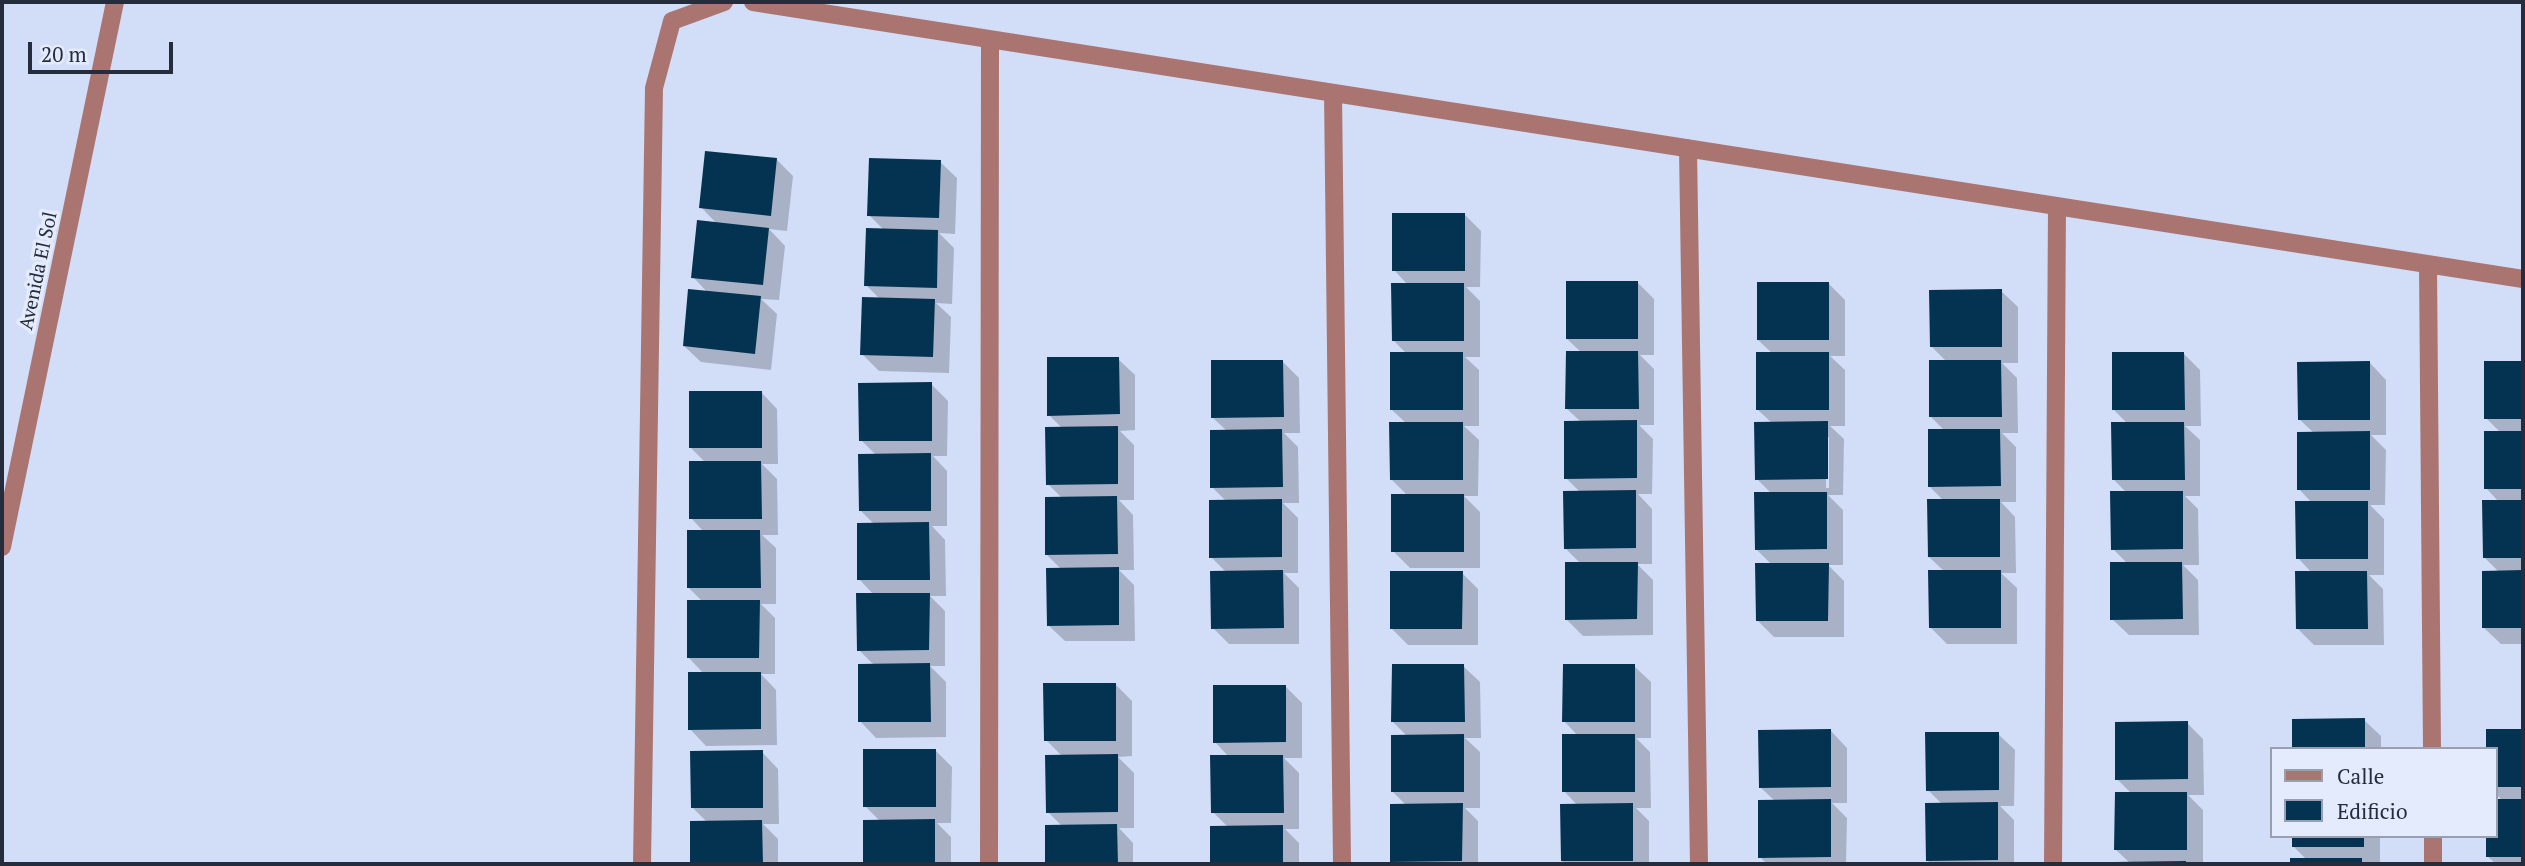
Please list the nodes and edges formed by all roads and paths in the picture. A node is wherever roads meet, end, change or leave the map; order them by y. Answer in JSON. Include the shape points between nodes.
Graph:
{"nodes":[{"id":1,"x":115,"y":2,"type":"edge"},
{"id":2,"x":724,"y":2,"type":"edge"},
{"id":3,"x":753,"y":2,"type":"edge"},
{"id":4,"x":990,"y":39,"type":"junction"},
{"id":5,"x":1333,"y":93,"type":"junction"},
{"id":6,"x":1688,"y":148,"type":"junction"},
{"id":7,"x":2057,"y":206,"type":"junction"},
{"id":8,"x":2428,"y":265,"type":"junction"},
{"id":9,"x":2523,"y":279,"type":"edge"},
{"id":10,"x":2,"y":547,"type":"edge"},
{"id":11,"x":2432,"y":747,"type":"edge"},
{"id":12,"x":2433,"y":838,"type":"edge"},
{"id":13,"x":642,"y":864,"type":"edge"},
{"id":14,"x":989,"y":864,"type":"edge"},
{"id":15,"x":1342,"y":864,"type":"edge"},
{"id":16,"x":1699,"y":864,"type":"edge"},
{"id":17,"x":2053,"y":864,"type":"edge"},
{"id":18,"x":2433,"y":864,"type":"edge"}],
"edges":[{"from":1,"to":10,"type":"street","name":"Avenida El Sol"},
{"from":2,"to":13,"type":"street","via":[[672,21],[654,88]]},
{"from":3,"to":4,"type":"street"},
{"from":4,"to":5,"type":"street"},
{"from":4,"to":14,"type":"street"},
{"from":5,"to":6,"type":"street"},
{"from":5,"to":15,"type":"street"},
{"from":6,"to":7,"type":"street"},
{"from":6,"to":16,"type":"street"},
{"from":7,"to":8,"type":"street"},
{"from":7,"to":17,"type":"street"},
{"from":8,"to":9,"type":"street"},
{"from":8,"to":11,"type":"street"},
{"from":12,"to":18,"type":"street"}]}
